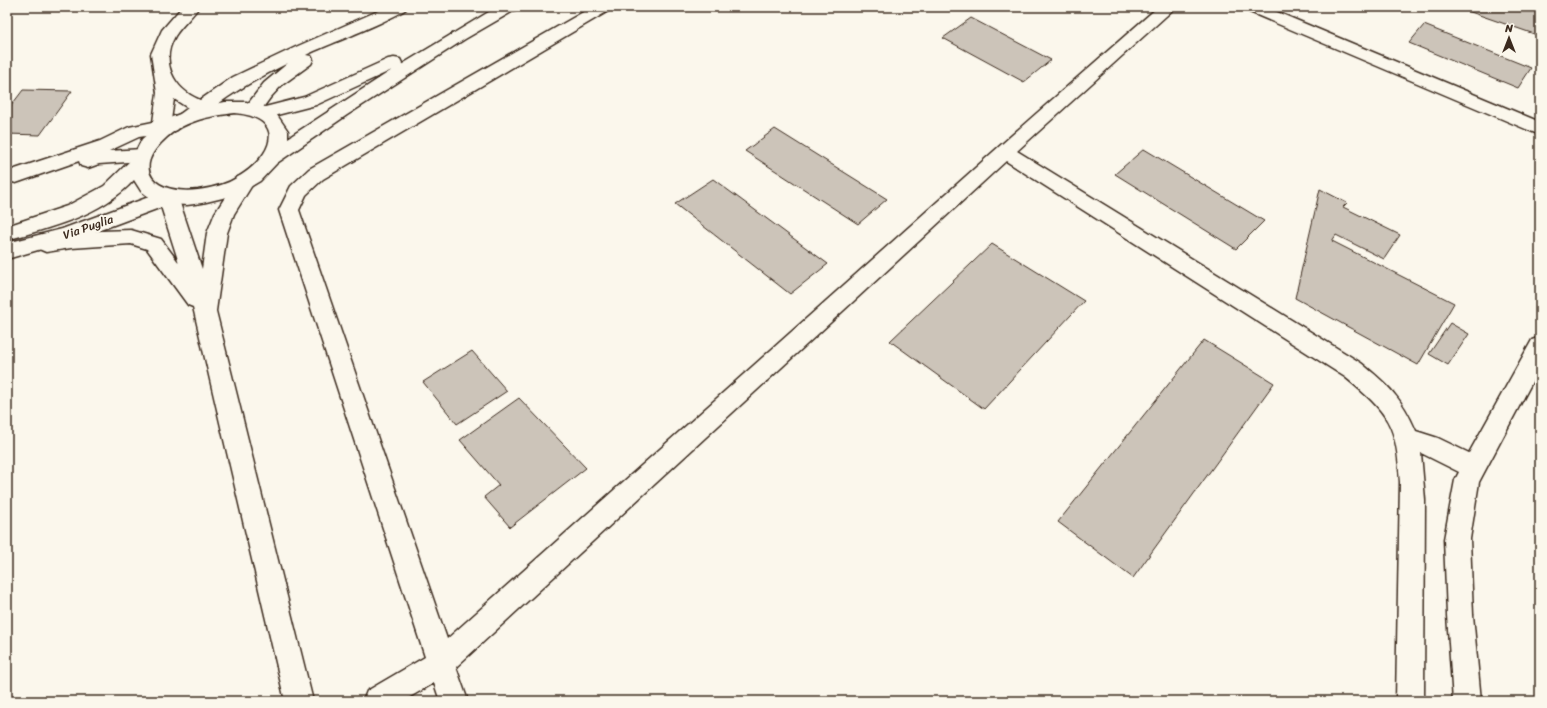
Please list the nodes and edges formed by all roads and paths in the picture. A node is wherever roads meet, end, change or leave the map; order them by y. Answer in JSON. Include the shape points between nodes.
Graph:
{"nodes":[{"id":1,"x":192,"y":7,"type":"edge"},
{"id":2,"x":400,"y":7,"type":"edge"},
{"id":3,"x":509,"y":7,"type":"edge"},
{"id":4,"x":604,"y":7,"type":"edge"},
{"id":5,"x":1168,"y":7,"type":"edge"},
{"id":6,"x":1252,"y":7,"type":"edge"},
{"id":7,"x":363,"y":25,"type":"junction"},
{"id":8,"x":465,"y":32,"type":"junction"},
{"id":9,"x":164,"y":78,"type":"junction"},
{"id":10,"x":209,"y":108,"type":"junction"},
{"id":11,"x":258,"y":111,"type":"junction"},
{"id":12,"x":169,"y":126,"type":"junction"},
{"id":13,"x":1540,"y":129,"type":"edge"},
{"id":14,"x":1005,"y":152,"type":"junction"},
{"id":15,"x":272,"y":158,"type":"junction"},
{"id":16,"x":141,"y":159,"type":"junction"},
{"id":17,"x":12,"y":177,"type":"edge"},
{"id":18,"x":244,"y":182,"type":"junction"},
{"id":19,"x":168,"y":197,"type":"junction"},
{"id":20,"x":7,"y":233,"type":"edge"},
{"id":21,"x":30,"y":247,"type":"junction"},
{"id":22,"x":7,"y":251,"type":"edge"},
{"id":23,"x":206,"y":313,"type":"junction"},
{"id":24,"x":1540,"y":346,"type":"edge"},
{"id":25,"x":1406,"y":440,"type":"junction"},
{"id":26,"x":1473,"y":468,"type":"junction"},
{"id":27,"x":441,"y":663,"type":"junction"},
{"id":28,"x":299,"y":701,"type":"edge"},
{"id":29,"x":376,"y":701,"type":"edge"},
{"id":30,"x":454,"y":701,"type":"edge"},
{"id":31,"x":1410,"y":701,"type":"edge"},
{"id":32,"x":1467,"y":701,"type":"edge"}],
"edges":[{"from":1,"to":9,"type":"street","via":[[168,34],[159,54]]},
{"from":2,"to":7,"type":"street"},
{"from":3,"to":8,"type":"street"},
{"from":4,"to":27,"type":"street","via":[[316,174],[298,191],[289,210]]},
{"from":5,"to":14,"type":"street"},
{"from":6,"to":13,"type":"street"},
{"from":7,"to":10,"type":"street","via":[[320,41],[246,77],[219,95]]},
{"from":7,"to":11,"type":"street","via":[[339,42],[294,67],[273,84],[260,98]]},
{"from":8,"to":11,"type":"street","via":[[310,101]]},
{"from":8,"to":15,"type":"street","via":[[315,127]]},
{"from":9,"to":10,"type":"street","via":[[184,99],[198,107]]},
{"from":9,"to":12,"type":"street"},
{"from":10,"to":11,"type":"street","via":[[235,107]]},
{"from":10,"to":12,"type":"street"},
{"from":11,"to":15,"type":"street","via":[[274,121],[279,132],[279,144]]},
{"from":12,"to":16,"type":"street","via":[[149,144]]},
{"from":12,"to":17,"type":"street","via":[[135,131],[106,145]]},
{"from":14,"to":25,"type":"street","via":[[1353,370],[1392,406]]},
{"from":14,"to":27,"type":"street"},
{"from":15,"to":18,"type":"street"},
{"from":16,"to":17,"type":"street","via":[[99,158]]},
{"from":16,"to":19,"type":"street","via":[[140,174],[144,184],[154,192]]},
{"from":16,"to":20,"type":"street","name":"Via Puglia","via":[[112,190],[95,201]]},
{"from":18,"to":19,"type":"street","via":[[226,191],[206,196]]},
{"from":18,"to":23,"type":"street","via":[[217,233]]},
{"from":19,"to":21,"type":"street","name":"Via Puglia"},
{"from":19,"to":23,"type":"street"},
{"from":21,"to":22,"type":"street","name":"Via Puglia"},
{"from":21,"to":23,"type":"street","via":[[100,237],[131,237],[154,244]]},
{"from":23,"to":28,"type":"street"},
{"from":24,"to":26,"type":"street"},
{"from":25,"to":26,"type":"street","via":[[1430,445]]},
{"from":25,"to":31,"type":"street","via":[[1412,492]]},
{"from":26,"to":32,"type":"street","via":[[1467,480],[1457,539]]},
{"from":27,"to":29,"type":"street"},
{"from":27,"to":30,"type":"street"}]}
